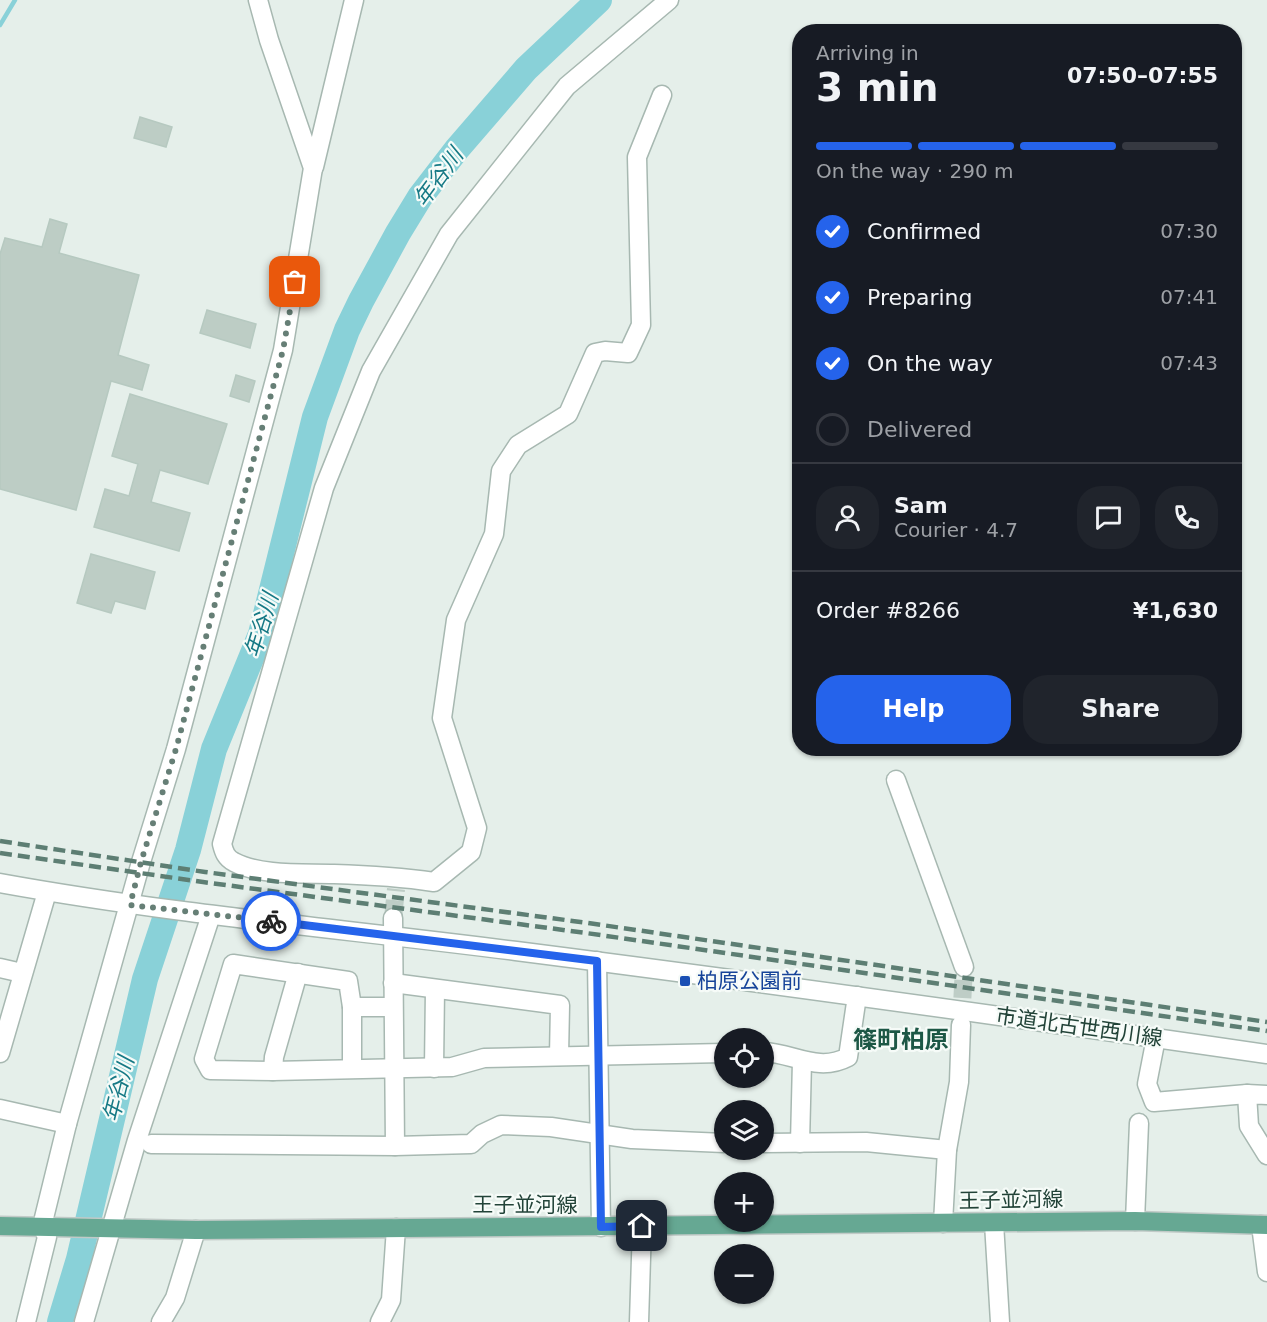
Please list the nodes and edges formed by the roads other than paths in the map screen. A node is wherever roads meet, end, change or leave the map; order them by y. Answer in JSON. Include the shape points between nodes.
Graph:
{"nodes":[{"id":1,"x":258,"y":0,"type":"edge"},
{"id":2,"x":354,"y":0,"type":"edge"},
{"id":3,"x":669,"y":0,"type":"edge"},
{"id":4,"x":662,"y":95,"type":"dead end"},
{"id":5,"x":314,"y":168,"type":"junction"},
{"id":6,"x":896,"y":780,"type":"dead end"},
{"id":7,"x":0,"y":883,"type":"edge"},
{"id":8,"x":47,"y":892,"type":"junction"},
{"id":9,"x":136,"y":905,"type":"junction"},
{"id":10,"x":202,"y":914,"type":"junction"},
{"id":11,"x":393,"y":927,"type":"junction"},
{"id":12,"x":597,"y":961,"type":"junction"},
{"id":13,"x":964,"y":967,"type":"tunnel mouth"},
{"id":14,"x":0,"y":968,"type":"edge"},
{"id":15,"x":22,"y":973,"type":"junction"},
{"id":16,"x":298,"y":973,"type":"junction"},
{"id":17,"x":393,"y":983,"type":"junction"},
{"id":18,"x":435,"y":989,"type":"junction"},
{"id":19,"x":857,"y":996,"type":"junction"},
{"id":20,"x":352,"y":1007,"type":"junction"},
{"id":21,"x":393,"y":1007,"type":"junction"},
{"id":22,"x":961,"y":1025,"type":"tunnel mouth"},
{"id":23,"x":1156,"y":1038,"type":"junction"},
{"id":24,"x":1,"y":1045,"type":"edge"},
{"id":25,"x":714,"y":1053,"type":"edge"},
{"id":26,"x":774,"y":1054,"type":"edge"},
{"id":27,"x":1267,"y":1054,"type":"edge"},
{"id":28,"x":598,"y":1055,"type":"junction"},
{"id":29,"x":559,"y":1056,"type":"junction"},
{"id":30,"x":802,"y":1061,"type":"junction"},
{"id":31,"x":352,"y":1068,"type":"junction"},
{"id":32,"x":394,"y":1068,"type":"junction"},
{"id":33,"x":434,"y":1068,"type":"junction"},
{"id":34,"x":273,"y":1071,"type":"junction"},
{"id":35,"x":1247,"y":1094,"type":"junction"},
{"id":36,"x":1267,"y":1095,"type":"edge"},
{"id":37,"x":0,"y":1109,"type":"edge"},
{"id":38,"x":1139,"y":1123,"type":"dead end"},
{"id":39,"x":67,"y":1125,"type":"junction"},
{"id":40,"x":599,"y":1134,"type":"junction"},
{"id":41,"x":714,"y":1143,"type":"edge"},
{"id":42,"x":774,"y":1143,"type":"edge"},
{"id":43,"x":800,"y":1143,"type":"junction"},
{"id":44,"x":151,"y":1144,"type":"dead end"},
{"id":45,"x":395,"y":1146,"type":"junction"},
{"id":46,"x":947,"y":1150,"type":"junction"},
{"id":47,"x":1267,"y":1155,"type":"edge"},
{"id":48,"x":1135,"y":1221,"type":"junction"},
{"id":49,"x":943,"y":1223,"type":"junction"},
{"id":50,"x":994,"y":1223,"type":"junction"},
{"id":51,"x":1264,"y":1225,"type":"edge"},
{"id":52,"x":0,"y":1226,"type":"edge"},
{"id":53,"x":50,"y":1226,"type":"junction"},
{"id":54,"x":642,"y":1226,"type":"junction"},
{"id":55,"x":601,"y":1227,"type":"junction"},
{"id":56,"x":107,"y":1228,"type":"junction"},
{"id":57,"x":396,"y":1228,"type":"junction"},
{"id":58,"x":196,"y":1230,"type":"junction"},
{"id":59,"x":1267,"y":1272,"type":"edge"},
{"id":60,"x":26,"y":1322,"type":"edge"},
{"id":61,"x":84,"y":1322,"type":"edge"},
{"id":62,"x":161,"y":1322,"type":"edge"},
{"id":63,"x":380,"y":1322,"type":"edge"},
{"id":64,"x":639,"y":1322,"type":"edge"},
{"id":65,"x":1000,"y":1322,"type":"edge"}],
"edges":[{"from":1,"to":5,"type":"street"},
{"from":2,"to":5,"type":"street"},
{"from":3,"to":4,"type":"street","via":[[567,86],[449,234],[371,371],[324,488],[222,844],[232,862],[274,872],[397,883],[434,882],[471,852],[477,828],[442,718],[456,620],[494,534],[501,471],[518,445],[568,414],[595,353],[628,353],[641,325],[637,157]]},
{"from":5,"to":9,"type":"street","via":[[283,350],[179,738],[141,862]]},
{"from":6,"to":13,"type":"street"},
{"from":7,"to":8,"type":"street","name":"市道北古世西川線"},
{"from":8,"to":9,"type":"street","name":"市道北古世西川線"},
{"from":8,"to":15,"type":"street"},
{"from":9,"to":10,"type":"street","name":"市道北古世西川線"},
{"from":9,"to":39,"type":"street"},
{"from":10,"to":11,"type":"street","name":"市道北古世西川線"},
{"from":10,"to":56,"type":"street"},
{"from":11,"to":12,"type":"street","name":"市道北古世西川線"},
{"from":11,"to":17,"type":"street"},
{"from":12,"to":19,"type":"street","name":"市道北古世西川線"},
{"from":12,"to":28,"type":"street"},
{"from":14,"to":15,"type":"street"},
{"from":15,"to":24,"type":"street"},
{"from":16,"to":20,"type":"street","via":[[348,981]]},
{"from":16,"to":34,"type":"street"},
{"from":16,"to":34,"type":"street","via":[[233,964],[204,1059],[210,1070]]},
{"from":17,"to":18,"type":"street"},
{"from":17,"to":21,"type":"street"},
{"from":18,"to":29,"type":"street","via":[[560,1005]]},
{"from":18,"to":33,"type":"street"},
{"from":19,"to":23,"type":"street","name":"市道北古世西川線"},
{"from":19,"to":30,"type":"street","via":[[848,1056],[837,1062]]},
{"from":20,"to":21,"type":"street"},
{"from":20,"to":31,"type":"street"},
{"from":21,"to":32,"type":"street"},
{"from":22,"to":46,"type":"street","via":[[959,1082]]},
{"from":23,"to":27,"type":"street","name":"市道北古世西川線"},
{"from":23,"to":35,"type":"street","via":[[1147,1084],[1154,1102]]},
{"from":25,"to":28,"type":"street"},
{"from":26,"to":30,"type":"street"},
{"from":28,"to":29,"type":"street"},
{"from":28,"to":40,"type":"street"},
{"from":29,"to":33,"type":"street","via":[[484,1058]]},
{"from":30,"to":43,"type":"street"},
{"from":31,"to":32,"type":"street"},
{"from":31,"to":34,"type":"street"},
{"from":32,"to":33,"type":"street"},
{"from":32,"to":45,"type":"street"},
{"from":35,"to":36,"type":"street"},
{"from":35,"to":47,"type":"street","via":[[1249,1126]]},
{"from":37,"to":39,"type":"street"},
{"from":38,"to":48,"type":"street"},
{"from":39,"to":53,"type":"street"},
{"from":40,"to":41,"type":"street"},
{"from":40,"to":45,"type":"street","via":[[501,1125],[471,1144]]},
{"from":40,"to":55,"type":"street"},
{"from":42,"to":43,"type":"street"},
{"from":43,"to":46,"type":"street","via":[[866,1142]]},
{"from":44,"to":45,"type":"street"},
{"from":46,"to":49,"type":"street"},
{"from":48,"to":50,"type":"main road","name":"王子並河線"},
{"from":48,"to":51,"type":"main road","name":"王子並河線"},
{"from":49,"to":50,"type":"main road","name":"王子並河線"},
{"from":49,"to":54,"type":"main road","name":"王子並河線"},
{"from":50,"to":65,"type":"street"},
{"from":51,"to":59,"type":"street"},
{"from":52,"to":53,"type":"main road","name":"王子並河線"},
{"from":53,"to":56,"type":"main road","name":"王子並河線"},
{"from":53,"to":60,"type":"street"},
{"from":54,"to":55,"type":"main road","name":"王子並河線"},
{"from":54,"to":64,"type":"street"},
{"from":55,"to":57,"type":"main road","name":"王子並河線"},
{"from":56,"to":58,"type":"main road","name":"王子並河線"},
{"from":56,"to":61,"type":"street"},
{"from":57,"to":58,"type":"main road","name":"王子並河線"},
{"from":57,"to":63,"type":"street","via":[[391,1300]]},
{"from":58,"to":62,"type":"street","via":[[175,1298]]}]}
